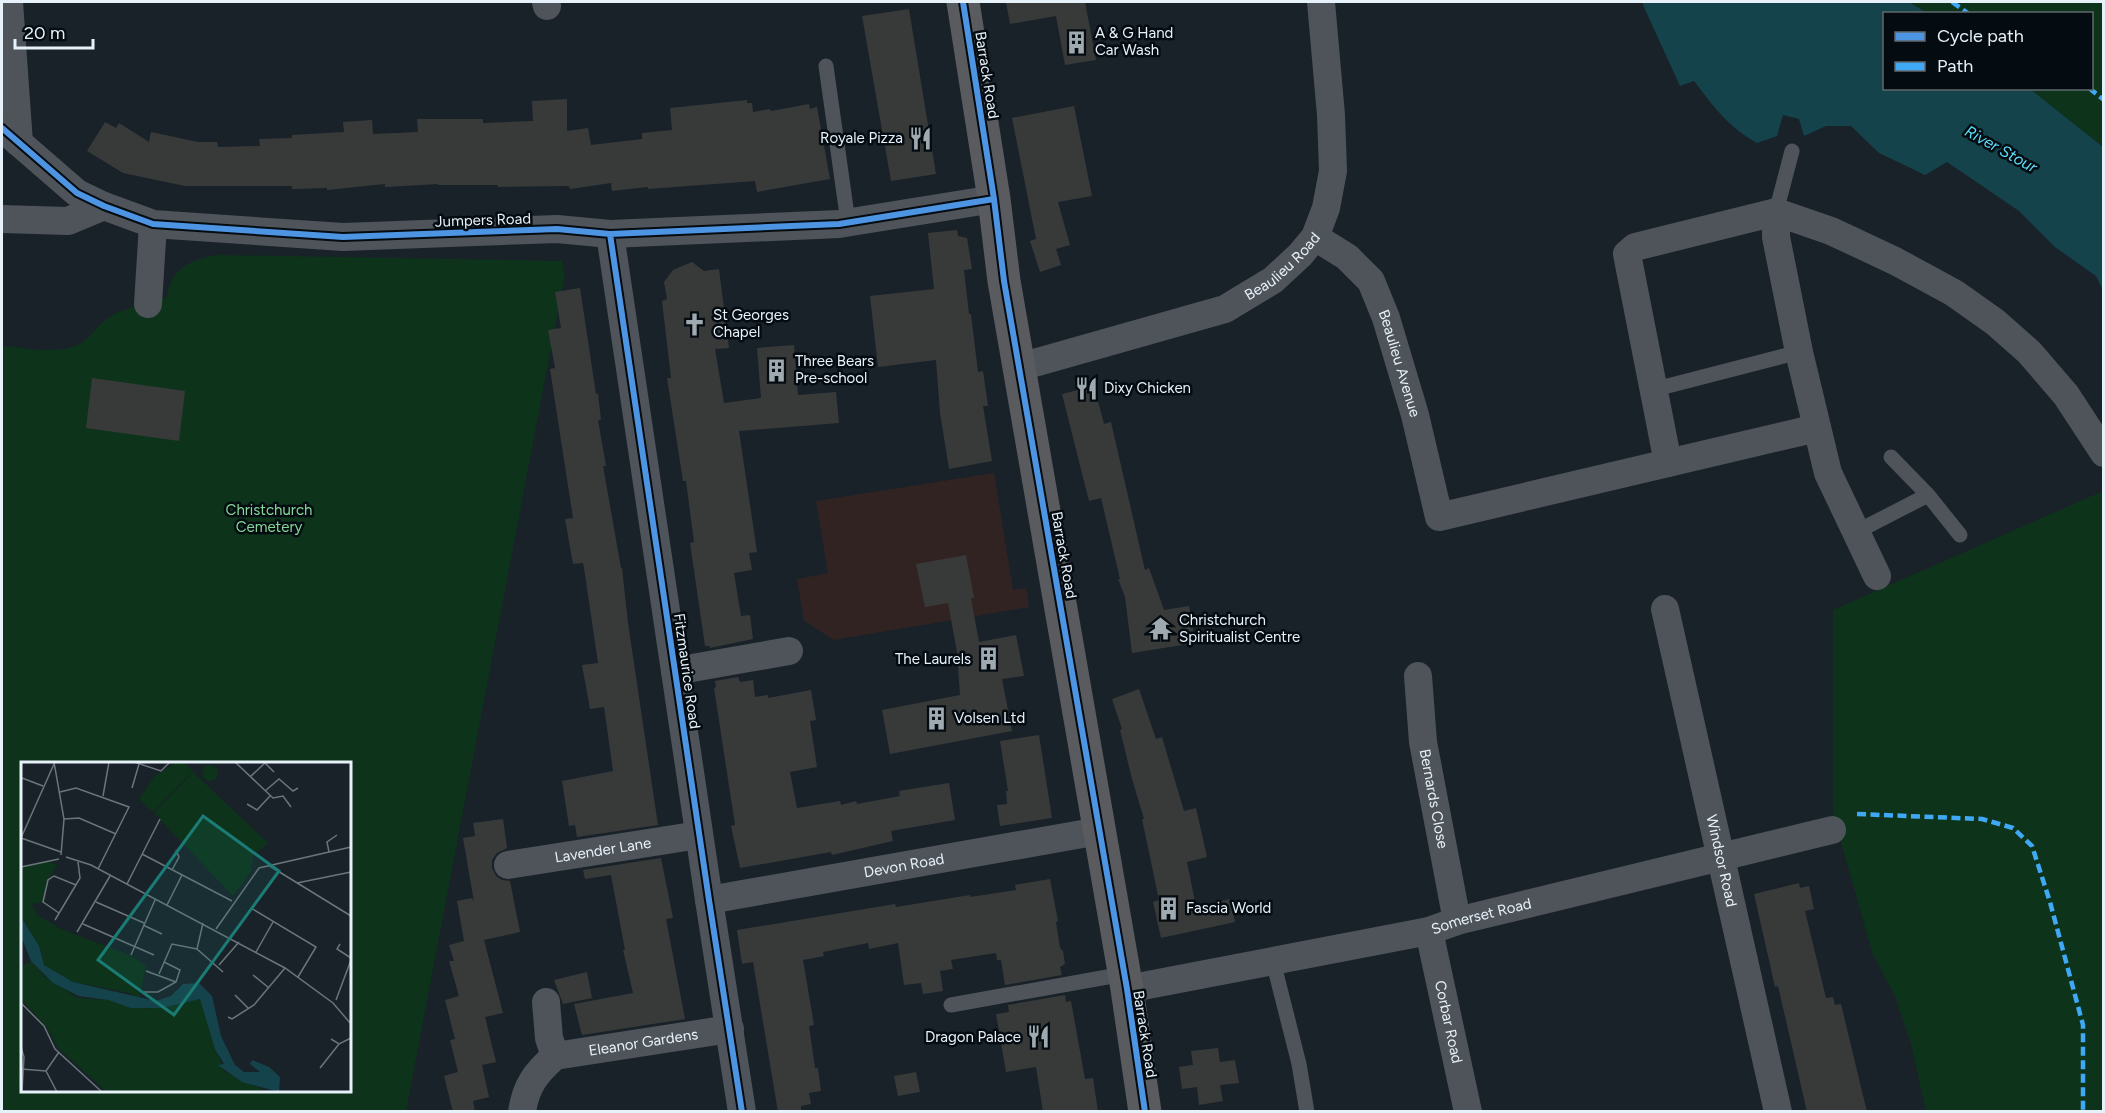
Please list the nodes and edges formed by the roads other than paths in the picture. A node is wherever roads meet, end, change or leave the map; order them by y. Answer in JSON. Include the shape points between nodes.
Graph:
{"nodes":[{"id":1,"x":9,"y":2,"type":"edge"},
{"id":2,"x":963,"y":2,"type":"edge"},
{"id":3,"x":1321,"y":2,"type":"edge"},
{"id":4,"x":826,"y":66,"type":"dead end"},
{"id":5,"x":10,"y":136,"type":"edge"},
{"id":6,"x":1792,"y":151,"type":"dead end"},
{"id":7,"x":994,"y":199,"type":"junction"},
{"id":8,"x":104,"y":206,"type":"junction"},
{"id":9,"x":1776,"y":212,"type":"junction"},
{"id":10,"x":2,"y":219,"type":"edge"},
{"id":11,"x":848,"y":222,"type":"junction"},
{"id":12,"x":153,"y":224,"type":"junction"},
{"id":13,"x":610,"y":234,"type":"junction"},
{"id":14,"x":1315,"y":237,"type":"junction"},
{"id":15,"x":148,"y":304,"type":"dead end"},
{"id":16,"x":1799,"y":352,"type":"junction"},
{"id":17,"x":1020,"y":367,"type":"junction"},
{"id":18,"x":1653,"y":390,"type":"junction"},
{"id":19,"x":1816,"y":428,"type":"junction"},
{"id":20,"x":2103,"y":453,"type":"edge"},
{"id":21,"x":1891,"y":457,"type":"dead end"},
{"id":22,"x":1668,"y":463,"type":"junction"},
{"id":23,"x":1928,"y":495,"type":"junction"},
{"id":24,"x":1856,"y":532,"type":"junction"},
{"id":25,"x":1960,"y":535,"type":"dead end"},
{"id":26,"x":1877,"y":576,"type":"dead end"},
{"id":27,"x":1665,"y":609,"type":"dead end"},
{"id":28,"x":789,"y":651,"type":"dead end"},
{"id":29,"x":675,"y":671,"type":"junction"},
{"id":30,"x":1418,"y":676,"type":"dead end"},
{"id":31,"x":1832,"y":830,"type":"dead end"},
{"id":32,"x":1099,"y":831,"type":"junction"},
{"id":33,"x":699,"y":836,"type":"junction"},
{"id":34,"x":1723,"y":857,"type":"junction"},
{"id":35,"x":508,"y":865,"type":"dead end"},
{"id":36,"x":709,"y":900,"type":"junction"},
{"id":37,"x":1458,"y":921,"type":"junction"},
{"id":38,"x":1429,"y":931,"type":"junction"},
{"id":39,"x":1273,"y":961,"type":"junction"},
{"id":40,"x":1125,"y":981,"type":"junction"},
{"id":41,"x":546,"y":1002,"type":"dead end"},
{"id":42,"x":951,"y":1005,"type":"dead end"},
{"id":43,"x":730,"y":1029,"type":"junction"},
{"id":44,"x":555,"y":1056,"type":"junction"},
{"id":45,"x":522,"y":1112,"type":"edge"},
{"id":46,"x":742,"y":1112,"type":"edge"},
{"id":47,"x":1145,"y":1112,"type":"edge"},
{"id":48,"x":1307,"y":1112,"type":"edge"},
{"id":49,"x":1468,"y":1112,"type":"edge"},
{"id":50,"x":1778,"y":1112,"type":"edge"}],
"edges":[{"from":1,"to":5,"type":"street"},
{"from":2,"to":7,"type":"main road","name":"Barrack Road"},
{"from":3,"to":14,"type":"street","name":"Beaulieu Road","via":[[1333,171]]},
{"from":4,"to":11,"type":"lane"},
{"from":5,"to":8,"type":"street","name":"Jumpers Road","via":[[77,193]]},
{"from":6,"to":9,"type":"lane"},
{"from":7,"to":11,"type":"street","name":"Jumpers Road"},
{"from":7,"to":17,"type":"main road","name":"Barrack Road"},
{"from":8,"to":10,"type":"street","via":[[68,221]]},
{"from":8,"to":12,"type":"street","name":"Jumpers Road"},
{"from":9,"to":16,"type":"street","via":[[1776,237]]},
{"from":9,"to":18,"type":"street","via":[[1635,247],[1627,254]]},
{"from":9,"to":20,"type":"street","via":[[1831,231],[1895,261],[1954,293],[1995,322],[2029,352],[2066,395]]},
{"from":11,"to":13,"type":"street","name":"Jumpers Road"},
{"from":12,"to":13,"type":"street","name":"Jumpers Road","via":[[343,237],[557,229]]},
{"from":12,"to":15,"type":"street"},
{"from":13,"to":29,"type":"street","name":"Fitzmaurice Road"},
{"from":14,"to":17,"type":"street","name":"Beaulieu Road","via":[[1273,280],[1225,309]]},
{"from":14,"to":22,"type":"street","name":"Beaulieu Avenue","via":[[1347,257],[1371,281],[1386,318],[1440,517]]},
{"from":16,"to":18,"type":"lane"},
{"from":16,"to":19,"type":"street"},
{"from":17,"to":32,"type":"main road","name":"Barrack Road"},
{"from":18,"to":22,"type":"street"},
{"from":19,"to":22,"type":"street"},
{"from":19,"to":24,"type":"street","via":[[1828,472]]},
{"from":21,"to":23,"type":"lane"},
{"from":23,"to":24,"type":"lane"},
{"from":23,"to":25,"type":"lane"},
{"from":24,"to":26,"type":"street"},
{"from":27,"to":34,"type":"street","name":"Windsor Road"},
{"from":28,"to":29,"type":"street"},
{"from":29,"to":33,"type":"street","name":"Fitzmaurice Road"},
{"from":30,"to":37,"type":"street","name":"Bernards Close","via":[[1423,742]]},
{"from":31,"to":34,"type":"street","name":"Somerset Road"},
{"from":32,"to":36,"type":"street","name":"Devon Road"},
{"from":32,"to":40,"type":"main road","name":"Barrack Road"},
{"from":33,"to":35,"type":"street","name":"Lavender Lane"},
{"from":33,"to":36,"type":"street","name":"Fitzmaurice Road"},
{"from":34,"to":37,"type":"street","name":"Somerset Road"},
{"from":34,"to":50,"type":"street","name":"Windsor Road"},
{"from":36,"to":43,"type":"street","name":"Fitzmaurice Road"},
{"from":37,"to":38,"type":"street","name":"Somerset Road"},
{"from":38,"to":39,"type":"street","name":"Somerset Road"},
{"from":38,"to":49,"type":"street","name":"Corbar Road"},
{"from":39,"to":40,"type":"street","name":"Somerset Road"},
{"from":39,"to":48,"type":"lane"},
{"from":40,"to":42,"type":"lane"},
{"from":40,"to":47,"type":"main road","name":"Barrack Road"},
{"from":41,"to":44,"type":"street"},
{"from":43,"to":44,"type":"street","name":"Eleanor Gardens"},
{"from":43,"to":46,"type":"street","name":"Fitzmaurice Road"},
{"from":44,"to":45,"type":"street","via":[[537,1072]]}]}
